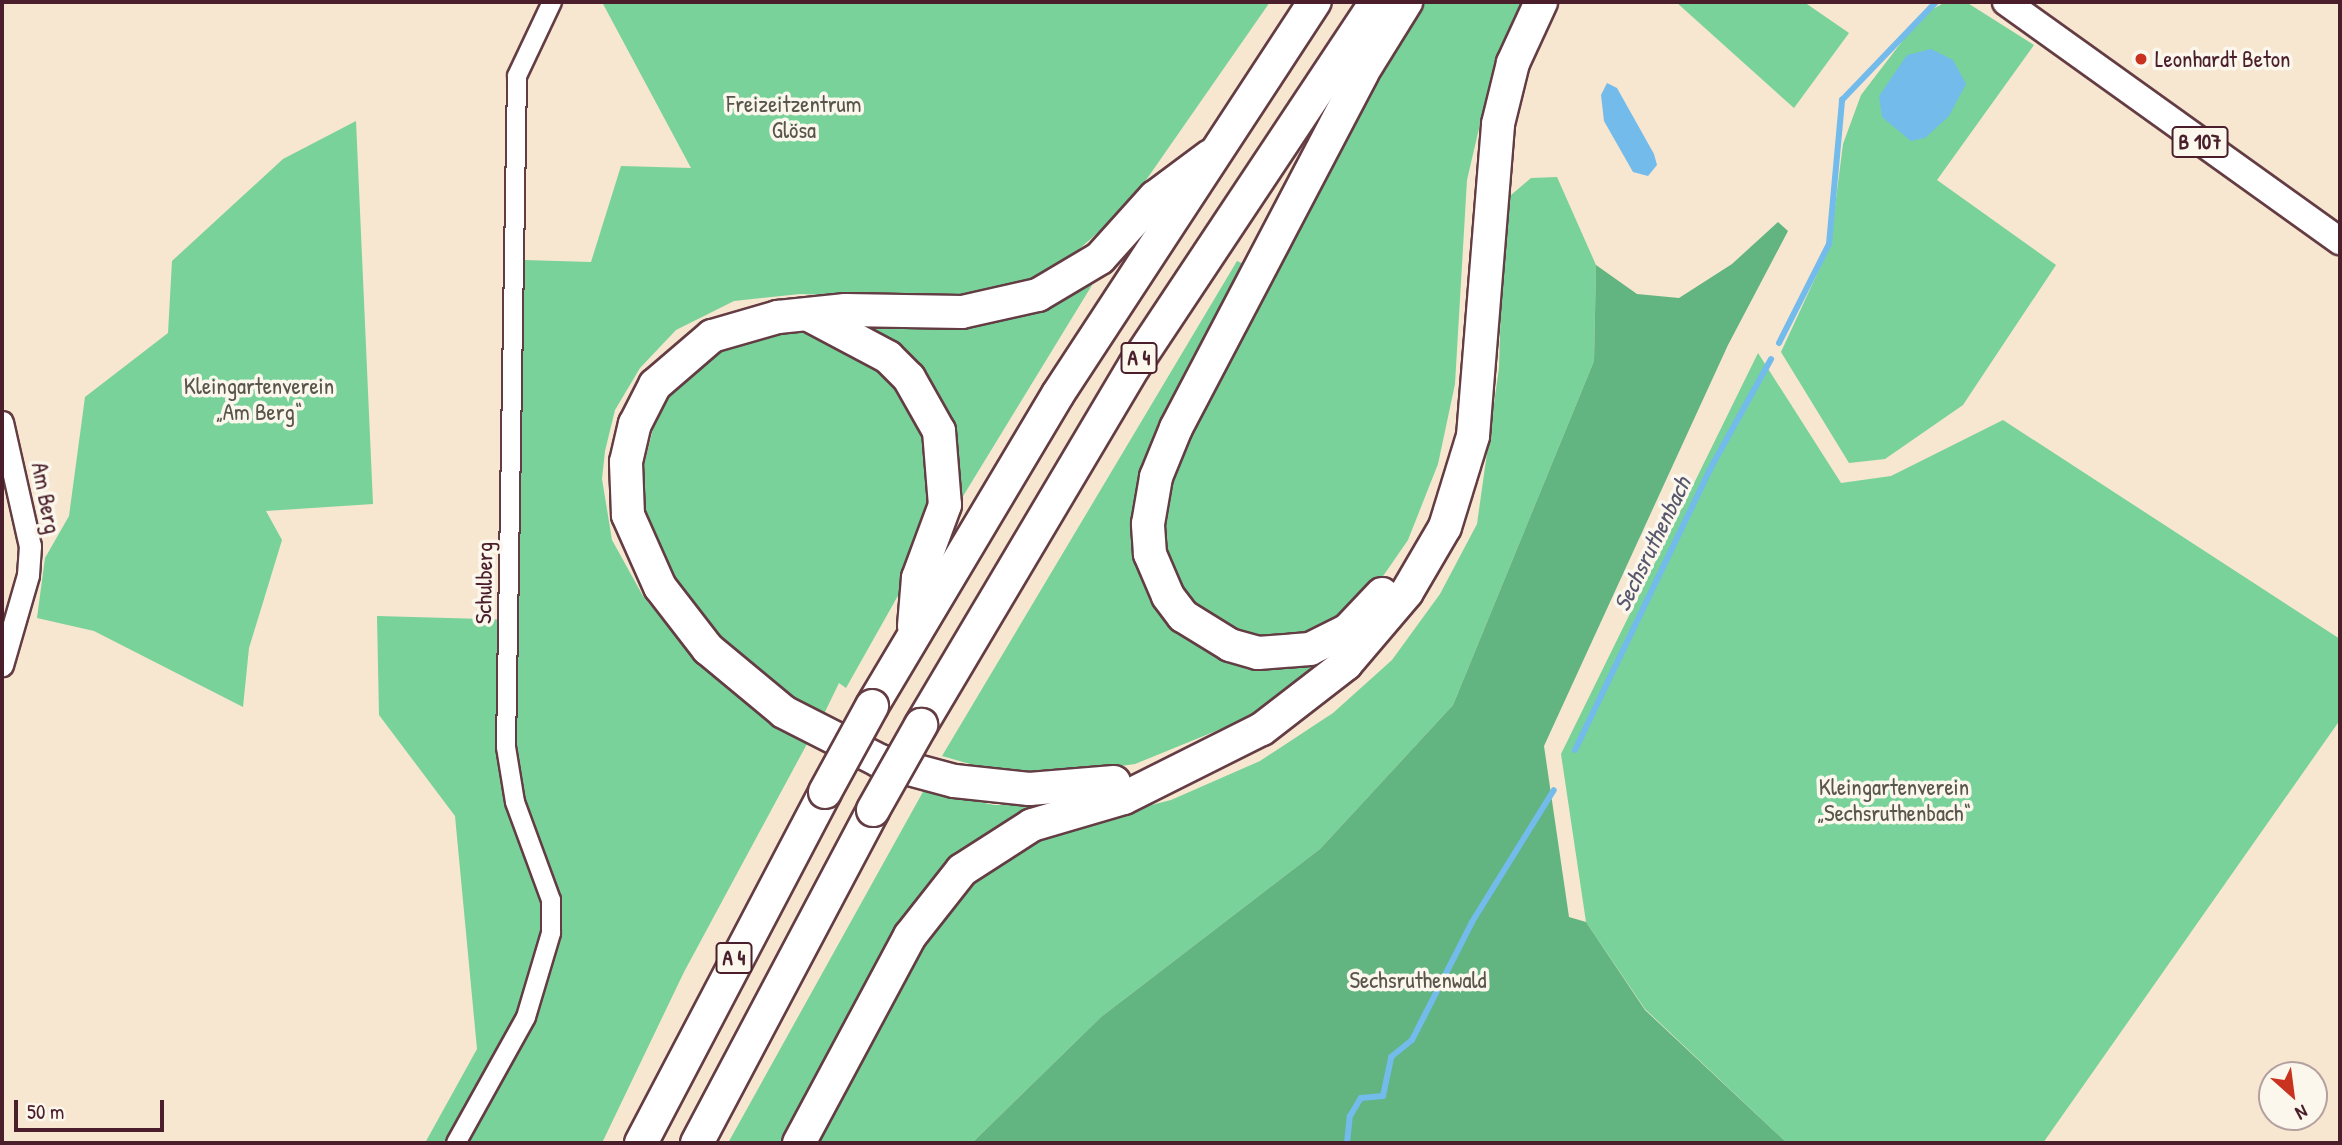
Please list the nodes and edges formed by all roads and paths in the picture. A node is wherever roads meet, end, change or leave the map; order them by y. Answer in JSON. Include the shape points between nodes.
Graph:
{"nodes":[{"id":1,"x":552,"y":2,"type":"edge"},
{"id":2,"x":1315,"y":2,"type":"edge"},
{"id":3,"x":1376,"y":2,"type":"edge"},
{"id":4,"x":1406,"y":2,"type":"edge"},
{"id":5,"x":1541,"y":2,"type":"edge"},
{"id":6,"x":2006,"y":2,"type":"edge"},
{"id":7,"x":1210,"y":156,"type":"junction"},
{"id":8,"x":2340,"y":241,"type":"edge"},
{"id":9,"x":811,"y":316,"type":"junction"},
{"id":10,"x":2,"y":422,"type":"edge"},
{"id":11,"x":1445,"y":527,"type":"junction"},
{"id":12,"x":913,"y":635,"type":"junction"},
{"id":13,"x":2,"y":665,"type":"edge"},
{"id":14,"x":1190,"y":762,"type":"junction"},
{"id":15,"x":456,"y":1143,"type":"edge"},
{"id":16,"x":641,"y":1143,"type":"edge"},
{"id":17,"x":697,"y":1143,"type":"edge"},
{"id":18,"x":799,"y":1143,"type":"edge"}],
"edges":[{"from":1,"to":15,"type":"street","name":"Schulberg","via":[[517,76],[506,747],[515,802],[551,900],[551,933],[526,1017]]},
{"from":2,"to":7,"type":"highway","number":"A 4"},
{"from":3,"to":17,"type":"highway","number":"A 4","bridge":true,"via":[[1135,365],[920,725]]},
{"from":4,"to":11,"type":"highway","via":[[1362,73],[1176,428],[1156,477],[1148,524],[1161,583],[1183,616],[1230,645],[1288,653],[1348,630],[1407,558]]},
{"from":5,"to":11,"type":"highway","via":[[1513,63],[1497,124],[1479,402]]},
{"from":6,"to":8,"type":"main road","number":"B 107"},
{"from":7,"to":9,"type":"highway","via":[[1155,197],[1100,258],[1038,295],[962,312]]},
{"from":7,"to":12,"type":"highway","number":"A 4"},
{"from":9,"to":12,"type":"highway","via":[[888,357],[909,377],[939,431],[945,505],[918,578]]},
{"from":9,"to":14,"type":"highway","via":[[748,321],[712,336],[668,369],[635,424],[626,462],[628,515],[647,565],[690,630],[794,718],[847,747],[917,773],[991,787],[1067,788]]},
{"from":10,"to":13,"type":"street","name":"Am Berg","via":[[30,546],[28,575]]},
{"from":11,"to":14,"type":"highway","via":[[1384,622],[1324,684],[1262,729]]},
{"from":12,"to":16,"type":"highway","number":"A 4","bridge":true},
{"from":14,"to":18,"type":"highway","via":[[1124,798],[1032,825],[962,870],[910,936]]}]}
